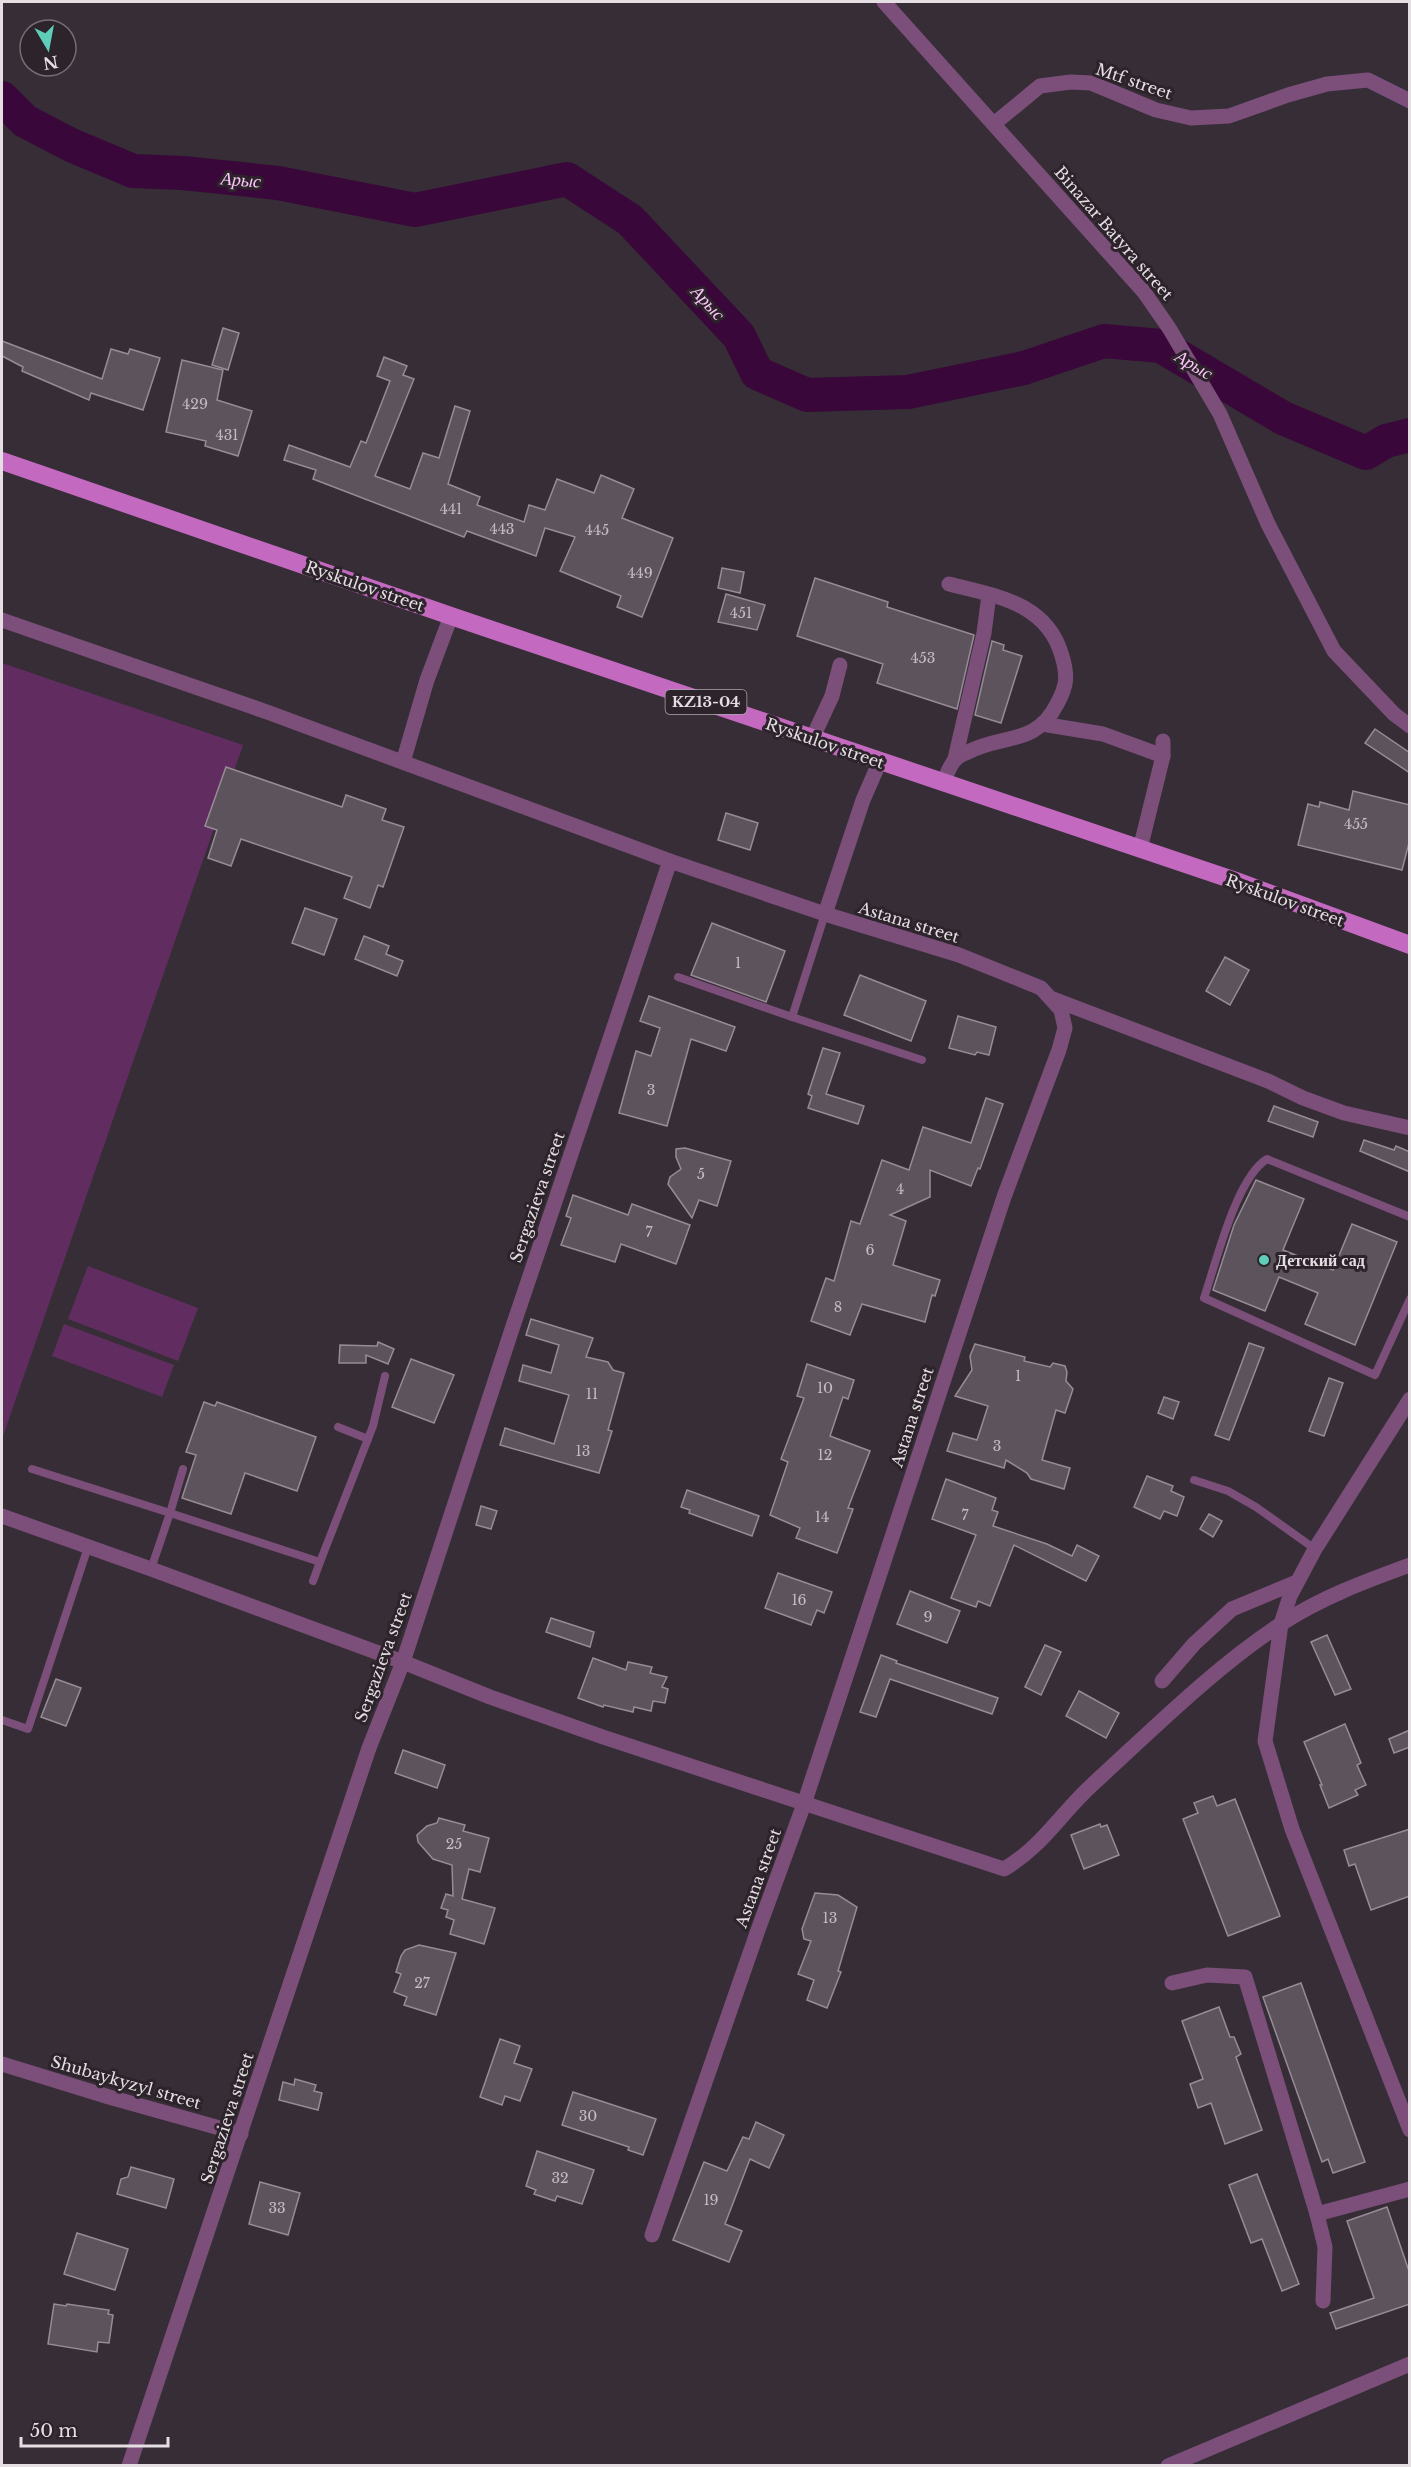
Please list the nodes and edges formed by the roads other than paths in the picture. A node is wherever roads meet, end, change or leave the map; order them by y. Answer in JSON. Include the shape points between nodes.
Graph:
{"nodes":[{"id":1,"x":884,"y":2,"type":"edge"},
{"id":2,"x":1410,"y":101,"type":"edge"},
{"id":3,"x":995,"y":123,"type":"junction"},
{"id":4,"x":2,"y":461,"type":"edge"},
{"id":5,"x":949,"y":584,"type":"dead end"},
{"id":6,"x":989,"y":595,"type":"junction"},
{"id":7,"x":451,"y":616,"type":"junction"},
{"id":8,"x":2,"y":620,"type":"edge"},
{"id":9,"x":840,"y":665,"type":"dead end"},
{"id":10,"x":1042,"y":724,"type":"junction"},
{"id":11,"x":1410,"y":726,"type":"edge"},
{"id":12,"x":812,"y":739,"type":"junction"},
{"id":13,"x":955,"y":759,"type":"junction"},
{"id":14,"x":880,"y":761,"type":"junction"},
{"id":15,"x":403,"y":762,"type":"junction"},
{"id":16,"x":943,"y":783,"type":"junction"},
{"id":17,"x":1140,"y":849,"type":"junction"},
{"id":18,"x":670,"y":861,"type":"junction"},
{"id":19,"x":825,"y":914,"type":"junction"},
{"id":20,"x":1410,"y":945,"type":"edge"},
{"id":21,"x":678,"y":977,"type":"dead end"},
{"id":22,"x":1050,"y":998,"type":"junction"},
{"id":23,"x":792,"y":1017,"type":"junction"},
{"id":24,"x":922,"y":1060,"type":"dead end"},
{"id":25,"x":1410,"y":1128,"type":"edge"},
{"id":26,"x":1410,"y":1217,"type":"edge"},
{"id":27,"x":1410,"y":1299,"type":"edge"},
{"id":28,"x":385,"y":1376,"type":"dead end"},
{"id":29,"x":1410,"y":1399,"type":"edge"},
{"id":30,"x":338,"y":1427,"type":"dead end"},
{"id":31,"x":368,"y":1439,"type":"junction"},
{"id":32,"x":183,"y":1469,"type":"dead end"},
{"id":33,"x":32,"y":1470,"type":"dead end"},
{"id":34,"x":1194,"y":1480,"type":"dead end"},
{"id":35,"x":170,"y":1513,"type":"junction"},
{"id":36,"x":2,"y":1516,"type":"edge"},
{"id":37,"x":88,"y":1547,"type":"junction"},
{"id":38,"x":1315,"y":1549,"type":"junction"},
{"id":39,"x":320,"y":1562,"type":"junction"},
{"id":40,"x":1410,"y":1565,"type":"edge"},
{"id":41,"x":151,"y":1569,"type":"junction"},
{"id":42,"x":313,"y":1581,"type":"dead end"},
{"id":43,"x":1297,"y":1582,"type":"junction"},
{"id":44,"x":1281,"y":1624,"type":"junction"},
{"id":45,"x":404,"y":1662,"type":"junction"},
{"id":46,"x":1162,"y":1681,"type":"dead end"},
{"id":47,"x":2,"y":1720,"type":"edge"},
{"id":48,"x":804,"y":1804,"type":"junction"},
{"id":49,"x":1172,"y":1983,"type":"dead end"},
{"id":50,"x":2,"y":2064,"type":"edge"},
{"id":51,"x":1410,"y":2130,"type":"edge"},
{"id":52,"x":241,"y":2134,"type":"junction"},
{"id":53,"x":1410,"y":2189,"type":"edge"},
{"id":54,"x":1317,"y":2214,"type":"junction"},
{"id":55,"x":652,"y":2235,"type":"dead end"},
{"id":56,"x":1323,"y":2301,"type":"dead end"},
{"id":57,"x":1410,"y":2364,"type":"edge"},
{"id":58,"x":129,"y":2466,"type":"edge"},
{"id":59,"x":1168,"y":2466,"type":"edge"}],
"edges":[{"from":1,"to":3,"type":"street","name":"Binazar Batyra street"},
{"from":2,"to":3,"type":"street","name":"Mtf street","via":[[1368,81],[1327,84],[1229,116],[1191,118],[1156,110],[1091,83],[1071,82],[1040,86]]},
{"from":3,"to":11,"type":"street","name":"Binazar Batyra street","via":[[1144,292],[1170,328],[1220,414],[1268,524],[1334,651]]},
{"from":4,"to":7,"type":"main road","name":"Ryskulov street","number":"KZ13-04"},
{"from":5,"to":6,"type":"street"},
{"from":6,"to":10,"type":"street","via":[[1014,601],[1041,619],[1057,639],[1066,688],[1053,713]]},
{"from":6,"to":13,"type":"street"},
{"from":7,"to":12,"type":"main road","name":"Ryskulov street","number":"KZ13-04"},
{"from":7,"to":15,"type":"street"},
{"from":8,"to":15,"type":"street","name":"Astana street"},
{"from":9,"to":12,"type":"street","via":[[832,696]]},
{"from":10,"to":13,"type":"street","via":[[1031,733],[978,747]]},
{"from":10,"to":17,"type":"street","via":[[1163,748]]},
{"from":12,"to":14,"type":"main road","name":"Ryskulov street","number":"KZ13-04"},
{"from":13,"to":16,"type":"street"},
{"from":14,"to":16,"type":"main road","name":"Ryskulov street","number":"KZ13-04"},
{"from":14,"to":19,"type":"street"},
{"from":15,"to":18,"type":"street","name":"Astana street"},
{"from":16,"to":17,"type":"main road","name":"Ryskulov street","number":"KZ13-04"},
{"from":17,"to":20,"type":"main road","name":"Ryskulov street","number":"KZ13-04"},
{"from":18,"to":19,"type":"street","name":"Astana street"},
{"from":18,"to":45,"type":"street","name":"Sergazieva street"},
{"from":19,"to":22,"type":"street","name":"Astana street","via":[[959,955],[1041,988]]},
{"from":19,"to":23,"type":"lane"},
{"from":21,"to":23,"type":"lane"},
{"from":22,"to":25,"type":"street","via":[[1344,1113]]},
{"from":22,"to":48,"type":"street","name":"Astana street","via":[[1061,1010],[1065,1028],[1059,1050],[1004,1197]]},
{"from":23,"to":24,"type":"lane"},
{"from":26,"to":27,"type":"lane","via":[[1267,1159],[1258,1164],[1237,1200],[1204,1298],[1375,1375]]},
{"from":28,"to":31,"type":"lane"},
{"from":29,"to":38,"type":"street"},
{"from":30,"to":31,"type":"lane"},
{"from":31,"to":39,"type":"lane"},
{"from":32,"to":35,"type":"lane"},
{"from":33,"to":35,"type":"lane"},
{"from":34,"to":38,"type":"lane","via":[[1228,1491]]},
{"from":35,"to":39,"type":"lane"},
{"from":35,"to":41,"type":"lane"},
{"from":36,"to":37,"type":"street"},
{"from":37,"to":41,"type":"street"},
{"from":37,"to":47,"type":"lane","via":[[28,1729]]},
{"from":38,"to":43,"type":"street"},
{"from":39,"to":42,"type":"lane"},
{"from":40,"to":44,"type":"street","via":[[1319,1603]]},
{"from":41,"to":45,"type":"street"},
{"from":43,"to":44,"type":"street"},
{"from":43,"to":46,"type":"street","via":[[1232,1609]]},
{"from":44,"to":48,"type":"street","via":[[1228,1663],[1090,1787],[1026,1856],[1004,1869]]},
{"from":44,"to":51,"type":"street","via":[[1265,1742],[1292,1828]]},
{"from":45,"to":48,"type":"street","via":[[490,1698]]},
{"from":45,"to":52,"type":"street","name":"Sergazieva street","via":[[369,1748]]},
{"from":48,"to":55,"type":"street","name":"Astana street"},
{"from":49,"to":54,"type":"street","via":[[1207,1975],[1245,1977]]},
{"from":50,"to":52,"type":"street","name":"Shubaykyzyl street"},
{"from":52,"to":58,"type":"street","name":"Sergazieva street"},
{"from":53,"to":54,"type":"street"},
{"from":54,"to":56,"type":"street","via":[[1324,2247]]},
{"from":57,"to":59,"type":"street"}]}
